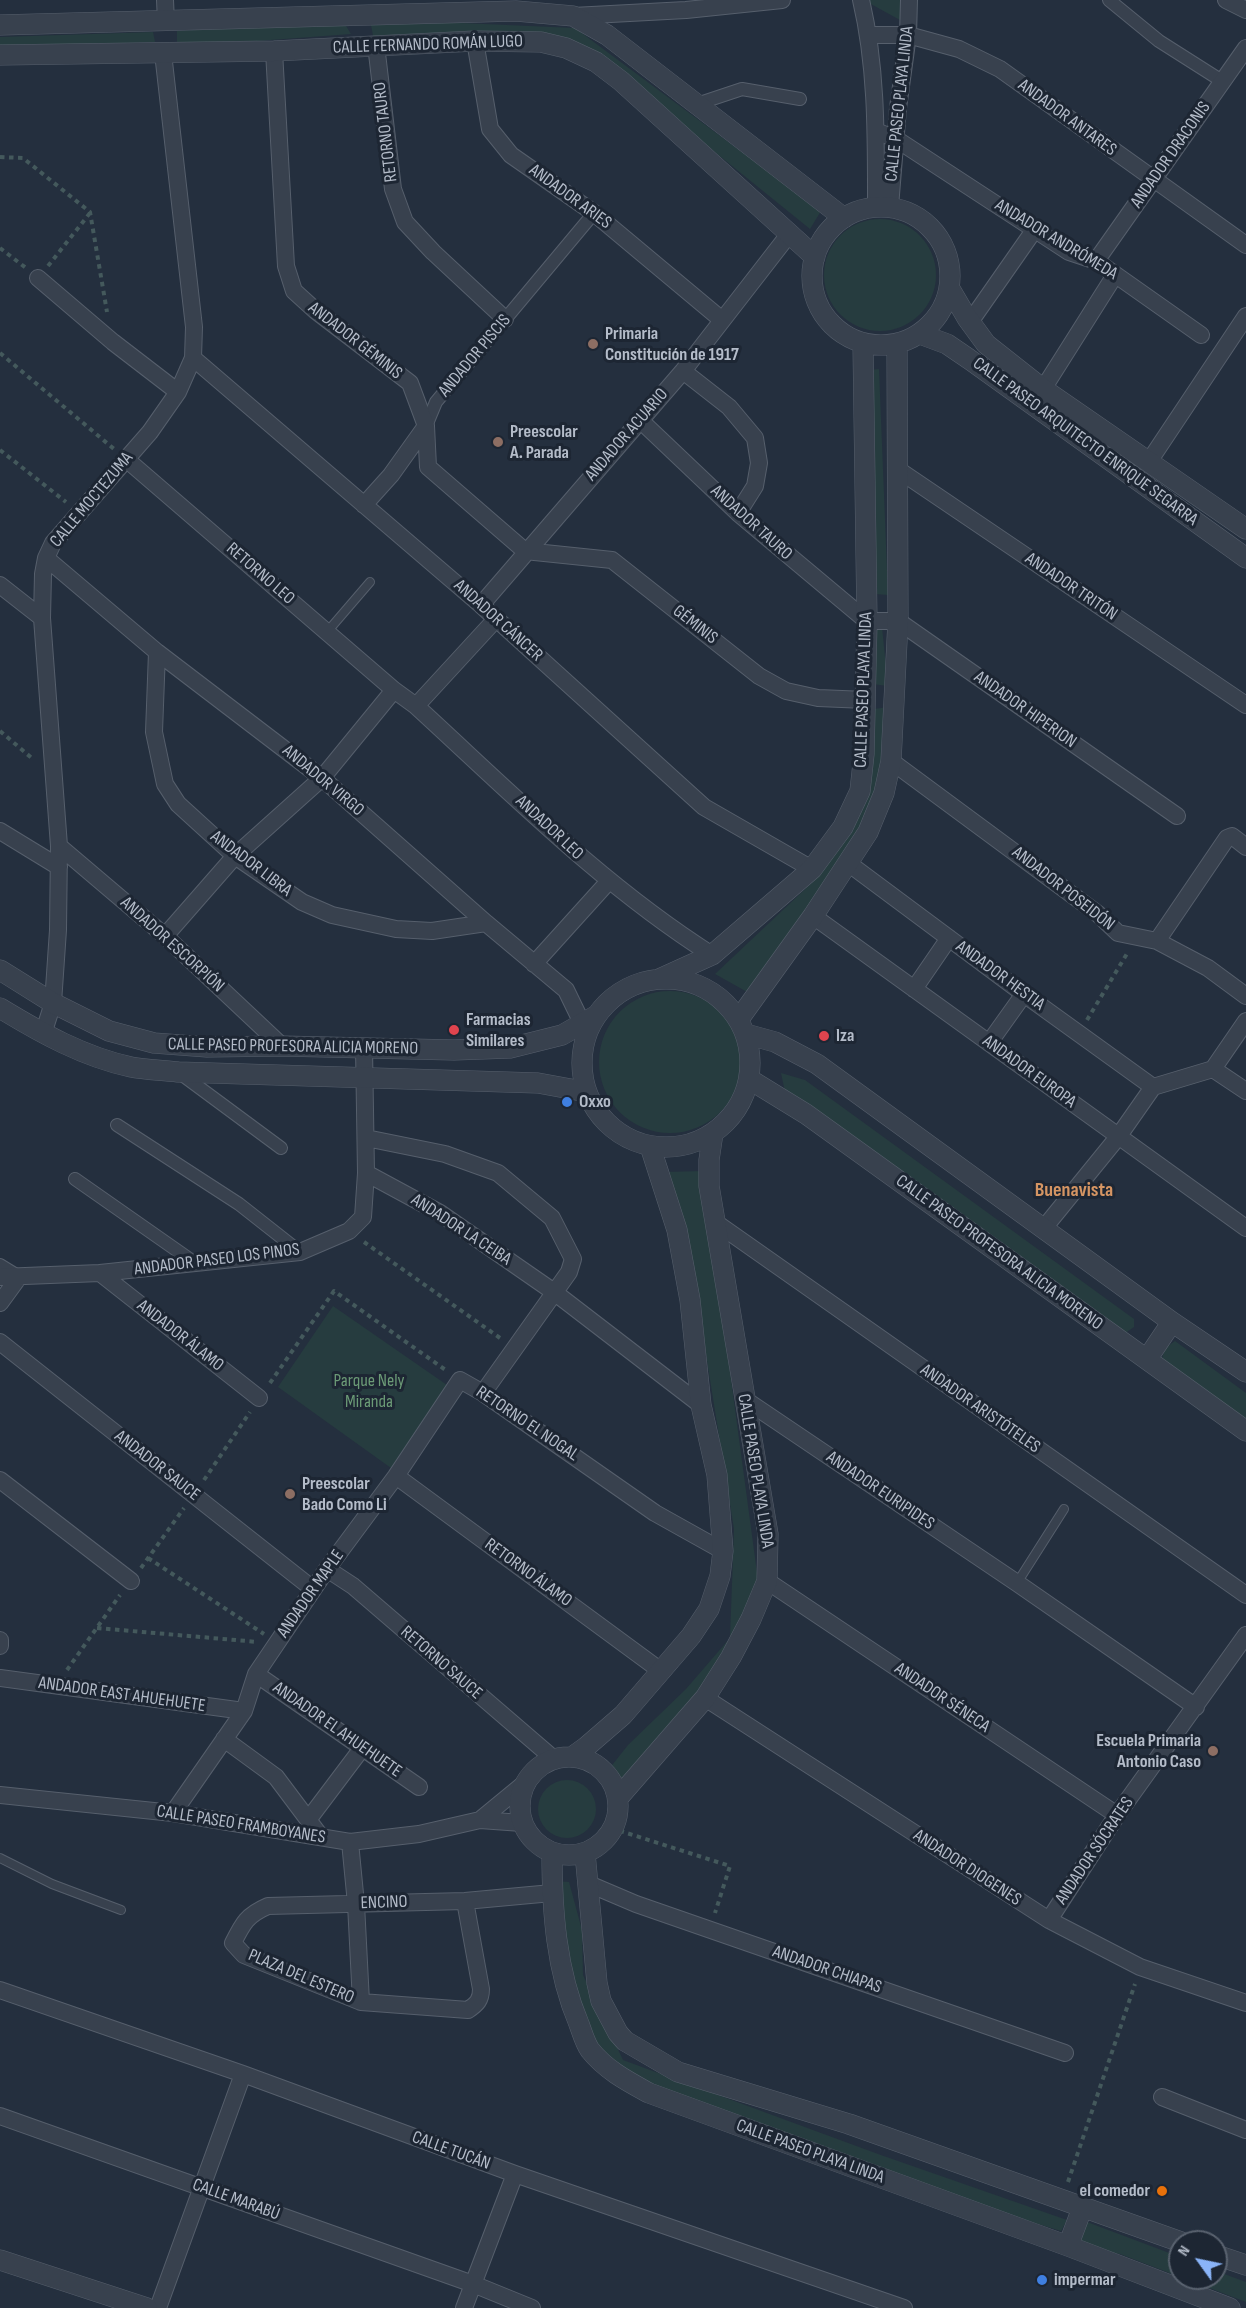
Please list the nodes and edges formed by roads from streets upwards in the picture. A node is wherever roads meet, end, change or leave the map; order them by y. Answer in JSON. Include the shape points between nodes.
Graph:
{"nodes":[{"id":1,"x":165,"y":0,"type":"edge"},
{"id":2,"x":782,"y":0,"type":"edge"},
{"id":3,"x":861,"y":0,"type":"edge"},
{"id":4,"x":909,"y":0,"type":"edge"},
{"id":5,"x":1109,"y":0,"type":"edge"},
{"id":6,"x":1226,"y":0,"type":"edge"},
{"id":7,"x":686,"y":5,"type":"edge"},
{"id":8,"x":515,"y":6,"type":"edge"},
{"id":9,"x":348,"y":7,"type":"edge"},
{"id":10,"x":1246,"y":10,"type":"edge"},
{"id":11,"x":573,"y":16,"type":"junction"},
{"id":12,"x":166,"y":22,"type":"junction"},
{"id":13,"x":0,"y":25,"type":"edge"},
{"id":14,"x":869,"y":35,"type":"junction"},
{"id":15,"x":908,"y":35,"type":"junction"},
{"id":16,"x":476,"y":40,"type":"junction"},
{"id":17,"x":376,"y":45,"type":"junction"},
{"id":18,"x":1246,"y":48,"type":"edge"},
{"id":19,"x":274,"y":51,"type":"junction"},
{"id":20,"x":163,"y":53,"type":"junction"},
{"id":21,"x":0,"y":55,"type":"edge"},
{"id":22,"x":1222,"y":81,"type":"junction"},
{"id":23,"x":800,"y":99,"type":"dead end"},
{"id":24,"x":697,"y":104,"type":"junction"},
{"id":25,"x":876,"y":131,"type":"junction"},
{"id":26,"x":896,"y":139,"type":"junction"},
{"id":27,"x":1154,"y":179,"type":"junction"},
{"id":28,"x":883,"y":207,"type":"junction"},
{"id":29,"x":594,"y":213,"type":"junction"},
{"id":30,"x":844,"y":218,"type":"junction"},
{"id":31,"x":1035,"y":229,"type":"junction"},
{"id":32,"x":790,"y":233,"type":"junction"},
{"id":33,"x":1246,"y":245,"type":"edge"},
{"id":34,"x":814,"y":257,"type":"junction"},
{"id":35,"x":1096,"y":261,"type":"junction"},
{"id":36,"x":1115,"y":274,"type":"junction"},
{"id":37,"x":38,"y":278,"type":"road end"},
{"id":38,"x":950,"y":289,"type":"junction"},
{"id":39,"x":1246,"y":316,"type":"edge"},
{"id":40,"x":505,"y":319,"type":"junction"},
{"id":41,"x":722,"y":320,"type":"junction"},
{"id":42,"x":969,"y":322,"type":"junction"},
{"id":43,"x":920,"y":334,"type":"junction"},
{"id":44,"x":1201,"y":335,"type":"dead end"},
{"id":45,"x":863,"y":344,"type":"junction"},
{"id":46,"x":897,"y":344,"type":"junction"},
{"id":47,"x":193,"y":358,"type":"junction"},
{"id":48,"x":683,"y":371,"type":"junction"},
{"id":49,"x":1043,"y":389,"type":"junction"},
{"id":50,"x":178,"y":392,"type":"junction"},
{"id":51,"x":640,"y":420,"type":"junction"},
{"id":52,"x":426,"y":426,"type":"junction"},
{"id":53,"x":126,"y":459,"type":"junction"},
{"id":54,"x":1148,"y":463,"type":"junction"},
{"id":55,"x":897,"y":469,"type":"junction"},
{"id":56,"x":364,"y":505,"type":"junction"},
{"id":57,"x":738,"y":513,"type":"junction"},
{"id":58,"x":1246,"y":529,"type":"edge"},
{"id":59,"x":525,"y":551,"type":"junction"},
{"id":60,"x":46,"y":558,"type":"junction"},
{"id":61,"x":1246,"y":558,"type":"edge"},
{"id":62,"x":0,"y":585,"type":"edge"},
{"id":63,"x":481,"y":605,"type":"junction"},
{"id":64,"x":42,"y":618,"type":"junction"},
{"id":65,"x":496,"y":619,"type":"junction"},
{"id":66,"x":867,"y":621,"type":"junction"},
{"id":67,"x":898,"y":621,"type":"junction"},
{"id":68,"x":157,"y":652,"type":"junction"},
{"id":69,"x":394,"y":690,"type":"junction"},
{"id":70,"x":866,"y":700,"type":"junction"},
{"id":71,"x":1246,"y":705,"type":"edge"},
{"id":72,"x":416,"y":706,"type":"junction"},
{"id":73,"x":891,"y":761,"type":"junction"},
{"id":74,"x":322,"y":778,"type":"junction"},
{"id":75,"x":1177,"y":816,"type":"dead end"},
{"id":76,"x":0,"y":831,"type":"edge"},
{"id":77,"x":59,"y":846,"type":"junction"},
{"id":78,"x":1246,"y":847,"type":"edge"},
{"id":79,"x":235,"y":856,"type":"junction"},
{"id":80,"x":848,"y":864,"type":"junction"},
{"id":81,"x":59,"y":867,"type":"junction"},
{"id":82,"x":812,"y":869,"type":"junction"},
{"id":83,"x":609,"y":881,"type":"junction"},
{"id":84,"x":813,"y":916,"type":"junction"},
{"id":85,"x":486,"y":923,"type":"junction"},
{"id":86,"x":165,"y":936,"type":"junction"},
{"id":87,"x":949,"y":938,"type":"junction"},
{"id":88,"x":1156,"y":941,"type":"junction"},
{"id":89,"x":712,"y":955,"type":"junction"},
{"id":90,"x":534,"y":964,"type":"junction"},
{"id":91,"x":0,"y":969,"type":"edge"},
{"id":92,"x":659,"y":979,"type":"junction"},
{"id":93,"x":914,"y":988,"type":"junction"},
{"id":94,"x":1024,"y":994,"type":"junction"},
{"id":95,"x":1246,"y":996,"type":"edge"},
{"id":96,"x":53,"y":1003,"type":"junction"},
{"id":97,"x":0,"y":1008,"type":"edge"},
{"id":98,"x":590,"y":1019,"type":"junction"},
{"id":99,"x":1246,"y":1021,"type":"edge"},
{"id":100,"x":742,"y":1027,"type":"junction"},
{"id":101,"x":43,"y":1034,"type":"junction"},
{"id":102,"x":989,"y":1043,"type":"junction"},
{"id":103,"x":282,"y":1046,"type":"junction"},
{"id":104,"x":364,"y":1048,"type":"junction"},
{"id":105,"x":1213,"y":1069,"type":"junction"},
{"id":106,"x":178,"y":1072,"type":"junction"},
{"id":107,"x":364,"y":1077,"type":"junction"},
{"id":108,"x":749,"y":1079,"type":"junction"},
{"id":109,"x":1153,"y":1088,"type":"junction"},
{"id":110,"x":1246,"y":1091,"type":"edge"},
{"id":111,"x":587,"y":1092,"type":"junction"},
{"id":112,"x":117,"y":1125,"type":"dead end"},
{"id":113,"x":713,"y":1133,"type":"junction"},
{"id":114,"x":1118,"y":1137,"type":"junction"},
{"id":115,"x":366,"y":1138,"type":"junction"},
{"id":116,"x":650,"y":1146,"type":"junction"},
{"id":117,"x":281,"y":1148,"type":"dead end"},
{"id":118,"x":366,"y":1173,"type":"junction"},
{"id":119,"x":75,"y":1179,"type":"dead end"},
{"id":120,"x":715,"y":1222,"type":"junction"},
{"id":121,"x":1044,"y":1228,"type":"junction"},
{"id":122,"x":1246,"y":1228,"type":"edge"},
{"id":123,"x":300,"y":1252,"type":"junction"},
{"id":124,"x":195,"y":1263,"type":"junction"},
{"id":125,"x":0,"y":1265,"type":"edge"},
{"id":126,"x":100,"y":1273,"type":"junction"},
{"id":127,"x":0,"y":1277,"type":"edge"},
{"id":128,"x":19,"y":1277,"type":"junction"},
{"id":129,"x":554,"y":1292,"type":"junction"},
{"id":130,"x":0,"y":1303,"type":"edge"},
{"id":131,"x":1172,"y":1322,"type":"junction"},
{"id":132,"x":0,"y":1342,"type":"edge"},
{"id":133,"x":1147,"y":1359,"type":"junction"},
{"id":134,"x":1246,"y":1372,"type":"edge"},
{"id":135,"x":460,"y":1380,"type":"joint"},
{"id":136,"x":483,"y":1393,"type":"junction"},
{"id":137,"x":260,"y":1398,"type":"dead end"},
{"id":138,"x":744,"y":1398,"type":"junction"},
{"id":139,"x":701,"y":1405,"type":"junction"},
{"id":140,"x":1246,"y":1431,"type":"edge"},
{"id":141,"x":396,"y":1476,"type":"junction"},
{"id":142,"x":0,"y":1480,"type":"edge"},
{"id":143,"x":723,"y":1551,"type":"junction"},
{"id":144,"x":327,"y":1569,"type":"junction"},
{"id":145,"x":131,"y":1581,"type":"dead end"},
{"id":146,"x":768,"y":1581,"type":"junction"},
{"id":147,"x":313,"y":1589,"type":"junction"},
{"id":148,"x":1246,"y":1595,"type":"edge"},
{"id":149,"x":1246,"y":1635,"type":"edge"},
{"id":150,"x":0,"y":1640,"type":"edge"},
{"id":151,"x":0,"y":1646,"type":"edge"},
{"id":152,"x":661,"y":1671,"type":"junction"},
{"id":153,"x":256,"y":1674,"type":"junction"},
{"id":154,"x":0,"y":1678,"type":"edge"},
{"id":155,"x":705,"y":1698,"type":"junction"},
{"id":156,"x":1196,"y":1707,"type":"junction"},
{"id":157,"x":244,"y":1711,"type":"junction"},
{"id":158,"x":224,"y":1739,"type":"junction"},
{"id":159,"x":363,"y":1748,"type":"junction"},
{"id":160,"x":563,"y":1758,"type":"junction"},
{"id":161,"x":525,"y":1783,"type":"junction"},
{"id":162,"x":419,"y":1786,"type":"dead end"},
{"id":163,"x":0,"y":1795,"type":"edge"},
{"id":164,"x":618,"y":1798,"type":"junction"},
{"id":165,"x":173,"y":1813,"type":"junction"},
{"id":166,"x":1117,"y":1815,"type":"junction"},
{"id":167,"x":308,"y":1820,"type":"junction"},
{"id":168,"x":480,"y":1820,"type":"junction"},
{"id":169,"x":522,"y":1823,"type":"junction"},
{"id":170,"x":321,"y":1837,"type":"junction"},
{"id":171,"x":350,"y":1842,"type":"junction"},
{"id":172,"x":552,"y":1853,"type":"junction"},
{"id":173,"x":585,"y":1853,"type":"junction"},
{"id":174,"x":589,"y":1884,"type":"junction"},
{"id":175,"x":552,"y":1893,"type":"junction"},
{"id":176,"x":465,"y":1901,"type":"junction"},
{"id":177,"x":356,"y":1904,"type":"junction"},
{"id":178,"x":1049,"y":1920,"type":"junction"},
{"id":179,"x":233,"y":1943,"type":"joint"},
{"id":180,"x":0,"y":1990,"type":"edge"},
{"id":181,"x":361,"y":2002,"type":"junction"},
{"id":182,"x":1246,"y":2003,"type":"edge"},
{"id":183,"x":1065,"y":2053,"type":"dead end"},
{"id":184,"x":243,"y":2074,"type":"junction"},
{"id":185,"x":1162,"y":2097,"type":"dead end"},
{"id":186,"x":0,"y":2116,"type":"edge"},
{"id":187,"x":1246,"y":2130,"type":"edge"},
{"id":188,"x":515,"y":2174,"type":"junction"},
{"id":189,"x":201,"y":2188,"type":"junction"},
{"id":190,"x":1083,"y":2206,"type":"junction"},
{"id":191,"x":1168,"y":2237,"type":"edge"},
{"id":192,"x":1068,"y":2246,"type":"junction"},
{"id":193,"x":1228,"y":2258,"type":"edge"},
{"id":194,"x":0,"y":2260,"type":"edge"},
{"id":195,"x":1246,"y":2265,"type":"edge"},
{"id":196,"x":472,"y":2284,"type":"junction"},
{"id":197,"x":863,"y":2301,"type":"edge"},
{"id":198,"x":147,"y":2308,"type":"edge"},
{"id":199,"x":158,"y":2308,"type":"edge"},
{"id":200,"x":464,"y":2308,"type":"edge"},
{"id":201,"x":531,"y":2308,"type":"edge"},
{"id":202,"x":904,"y":2308,"type":"edge"},
{"id":203,"x":1230,"y":2308,"type":"edge"}],
"edges":[{"from":1,"to":12,"type":"street"},
{"from":2,"to":7,"type":"street","name":"CALLE FERNANDO ROMÁN LUGO"},
{"from":3,"to":14,"type":"street"},
{"from":4,"to":15,"type":"street","name":"CALLE PASEO PLAYA LINDA"},
{"from":5,"to":22,"type":"street","via":[[1159,41]]},
{"from":6,"to":10,"type":"street"},
{"from":7,"to":11,"type":"street","name":"CALLE FERNANDO ROMÁN LUGO"},
{"from":8,"to":9,"type":"street","name":"CALLE FERNANDO ROMÁN LUGO"},
{"from":8,"to":11,"type":"street","name":"CALLE FERNANDO ROMÁN LUGO"},
{"from":9,"to":12,"type":"street","name":"CALLE FERNANDO ROMÁN LUGO"},
{"from":11,"to":24,"type":"street","name":"CALLE FERNANDO ROMÁN LUGO","via":[[607,35]]},
{"from":12,"to":13,"type":"street","name":"CALLE FERNANDO ROMÁN LUGO"},
{"from":14,"to":15,"type":"street","name":"ANDADOR ANTARES"},
{"from":14,"to":25,"type":"street"},
{"from":15,"to":26,"type":"street","name":"CALLE PASEO PLAYA LINDA"},
{"from":15,"to":27,"type":"street","name":"ANDADOR ANTARES","via":[[959,49],[1000,69]]},
{"from":16,"to":17,"type":"street","name":"CALLE FERNANDO ROMÁN LUGO"},
{"from":16,"to":29,"type":"street","name":"ANDADOR ARIES","via":[[490,129],[511,155]]},
{"from":16,"to":32,"type":"street","name":"CALLE FERNANDO ROMÁN LUGO","via":[[541,42],[596,62]]},
{"from":17,"to":19,"type":"street","name":"CALLE FERNANDO ROMÁN LUGO"},
{"from":17,"to":40,"type":"street","name":"RETORNO TAURO","via":[[393,189],[405,222]]},
{"from":18,"to":22,"type":"street","name":"ANDADOR DRACONIS"},
{"from":19,"to":20,"type":"street","name":"CALLE FERNANDO ROMÁN LUGO"},
{"from":19,"to":52,"type":"street","name":"ANDADOR GÉMINIS","via":[[286,266],[294,291],[410,383]]},
{"from":20,"to":21,"type":"street","name":"CALLE FERNANDO ROMÁN LUGO"},
{"from":20,"to":47,"type":"street","name":"CALLE MOCTEZUMA","via":[[195,327]]},
{"from":22,"to":27,"type":"street","name":"ANDADOR DRACONIS"},
{"from":23,"to":24,"type":"street","via":[[742,89]]},
{"from":24,"to":30,"type":"street","name":"CALLE FERNANDO ROMÁN LUGO"},
{"from":25,"to":26,"type":"street","name":"ANDADOR ANDRÓMEDA"},
{"from":25,"to":28,"type":"street"},
{"from":26,"to":28,"type":"street","name":"CALLE PASEO PLAYA LINDA"},
{"from":26,"to":31,"type":"street","name":"ANDADOR ANDRÓMEDA"},
{"from":27,"to":33,"type":"street","name":"ANDADOR ANTARES"},
{"from":27,"to":35,"type":"street","name":"ANDADOR DRACONIS"},
{"from":28,"to":30,"type":"street"},
{"from":28,"to":38,"type":"street","via":[[917,216],[938,235],[949,261]]},
{"from":29,"to":40,"type":"street","name":"ANDADOR PISCIS"},
{"from":29,"to":41,"type":"street","name":"ANDADOR ARIES"},
{"from":30,"to":34,"type":"street","via":[[825,235]]},
{"from":31,"to":35,"type":"street","name":"ANDADOR ANDRÓMEDA","via":[[1069,252]]},
{"from":31,"to":42,"type":"street"},
{"from":32,"to":34,"type":"street","name":"CALLE FERNANDO ROMÁN LUGO"},
{"from":32,"to":41,"type":"street","name":"ANDADOR ACUARIO"},
{"from":34,"to":45,"type":"street","via":[[816,301],[827,320],[843,335]]},
{"from":35,"to":36,"type":"street","name":"ANDADOR ANDRÓMEDA"},
{"from":36,"to":44,"type":"street","name":"ANDADOR ANDRÓMEDA"},
{"from":36,"to":49,"type":"street"},
{"from":37,"to":50,"type":"street"},
{"from":38,"to":42,"type":"street","name":"CALLE PASEO ARQUITECTO ENRIQUE SEGARRA"},
{"from":38,"to":43,"type":"street","via":[[944,306]]},
{"from":39,"to":54,"type":"street"},
{"from":40,"to":52,"type":"street","name":"ANDADOR PISCIS","via":[[436,402]]},
{"from":41,"to":48,"type":"street","name":"ANDADOR ACUARIO"},
{"from":42,"to":49,"type":"street","name":"CALLE PASEO ARQUITECTO ENRIQUE SEGARRA","via":[[986,344]]},
{"from":43,"to":46,"type":"street"},
{"from":43,"to":61,"type":"street","name":"CALLE PASEO ARQUITECTO ENRIQUE SEGARRA","via":[[969,359]]},
{"from":45,"to":46,"type":"street"},
{"from":45,"to":66,"type":"street","name":"CALLE PASEO PLAYA LINDA"},
{"from":46,"to":55,"type":"street","name":"CALLE PASEO PLAYA LINDA"},
{"from":47,"to":50,"type":"street","name":"CALLE MOCTEZUMA"},
{"from":47,"to":56,"type":"street","name":"ANDADOR CÁNCER"},
{"from":48,"to":51,"type":"street","name":"ANDADOR ACUARIO"},
{"from":48,"to":57,"type":"street","via":[[729,407],[755,438],[759,463],[755,486]]},
{"from":49,"to":54,"type":"street","name":"CALLE PASEO ARQUITECTO ENRIQUE SEGARRA"},
{"from":50,"to":53,"type":"street","name":"CALLE MOCTEZUMA"},
{"from":51,"to":57,"type":"street","name":"ANDADOR TAURO"},
{"from":51,"to":59,"type":"street","name":"ANDADOR ACUARIO"},
{"from":52,"to":56,"type":"street","name":"ANDADOR PISCIS","via":[[391,476]]},
{"from":52,"to":59,"type":"street","name":"ANDADOR GÉMINIS","via":[[428,467]]},
{"from":53,"to":60,"type":"street","name":"CALLE MOCTEZUMA","via":[[78,512]]},
{"from":53,"to":69,"type":"street","name":"RETORNO LEO"},
{"from":54,"to":58,"type":"street","name":"CALLE PASEO ARQUITECTO ENRIQUE SEGARRA"},
{"from":55,"to":67,"type":"street","name":"CALLE PASEO PLAYA LINDA"},
{"from":55,"to":71,"type":"street","name":"ANDADOR TRITÓN"},
{"from":56,"to":63,"type":"street","name":"ANDADOR CÁNCER"},
{"from":57,"to":66,"type":"street","name":"ANDADOR TAURO"},
{"from":59,"to":63,"type":"street","name":"ANDADOR ACUARIO"},
{"from":59,"to":70,"type":"street","name":"GÉMINIS","via":[[612,560],[759,676],[786,691],[818,698]]},
{"from":60,"to":64,"type":"street","name":"CALLE MOCTEZUMA"},
{"from":60,"to":68,"type":"street","name":"ANDADOR VIRGO"},
{"from":62,"to":64,"type":"street"},
{"from":63,"to":65,"type":"street","name":"ANDADOR CÁNCER"},
{"from":64,"to":77,"type":"street","name":"CALLE MOCTEZUMA"},
{"from":65,"to":72,"type":"street"},
{"from":65,"to":82,"type":"street","name":"ANDADOR CÁNCER","via":[[704,807]]},
{"from":66,"to":67,"type":"street"},
{"from":66,"to":70,"type":"street","name":"CALLE PASEO PLAYA LINDA"},
{"from":67,"to":73,"type":"street","name":"CALLE PASEO PLAYA LINDA"},
{"from":67,"to":75,"type":"street","name":"ANDADOR HIPERION"},
{"from":68,"to":74,"type":"street","name":"ANDADOR VIRGO"},
{"from":68,"to":79,"type":"street","name":"ANDADOR LIBRA","via":[[154,732],[165,784],[178,804]]},
{"from":69,"to":72,"type":"street","name":"ANDADOR LEO"},
{"from":69,"to":74,"type":"street"},
{"from":70,"to":82,"type":"street","name":"CALLE PASEO PLAYA LINDA","via":[[860,791],[843,827]]},
{"from":72,"to":83,"type":"street","name":"ANDADOR LEO"},
{"from":73,"to":80,"type":"street","name":"CALLE PASEO PLAYA LINDA","via":[[884,793],[868,832]]},
{"from":73,"to":88,"type":"street","name":"ANDADOR POSEIDÓN","via":[[1098,914],[1118,933]]},
{"from":74,"to":79,"type":"street"},
{"from":74,"to":85,"type":"street","name":"ANDADOR VIRGO"},
{"from":76,"to":81,"type":"street"},
{"from":77,"to":81,"type":"street","name":"CALLE MOCTEZUMA"},
{"from":77,"to":86,"type":"street","name":"ANDADOR ESCORPIÓN"},
{"from":78,"to":88,"type":"street","via":[[1229,836]]},
{"from":79,"to":85,"type":"street","name":"ANDADOR LIBRA","via":[[302,902],[332,915],[396,929],[432,931]]},
{"from":79,"to":86,"type":"street"},
{"from":80,"to":84,"type":"street","name":"CALLE PASEO PLAYA LINDA"},
{"from":80,"to":87,"type":"street","name":"ANDADOR HESTIA"},
{"from":81,"to":96,"type":"street","name":"CALLE MOCTEZUMA"},
{"from":82,"to":89,"type":"street","name":"CALLE PASEO PLAYA LINDA"},
{"from":83,"to":89,"type":"street","name":"ANDADOR LEO"},
{"from":83,"to":90,"type":"street"},
{"from":84,"to":93,"type":"street","name":"ANDADOR EUROPA"},
{"from":84,"to":100,"type":"street","name":"CALLE PASEO PLAYA LINDA"},
{"from":85,"to":90,"type":"street","name":"ANDADOR VIRGO"},
{"from":86,"to":103,"type":"street","name":"ANDADOR ESCORPIÓN"},
{"from":87,"to":93,"type":"street"},
{"from":87,"to":94,"type":"street","name":"ANDADOR HESTIA"},
{"from":88,"to":95,"type":"street","name":"ANDADOR POSEIDÓN","via":[[1208,968]]},
{"from":89,"to":92,"type":"street","name":"CALLE PASEO PLAYA LINDA"},
{"from":90,"to":98,"type":"street","name":"ANDADOR VIRGO","via":[[566,990]]},
{"from":91,"to":96,"type":"street","name":"CALLE PASEO PROFESORA ALICIA MORENO"},
{"from":92,"to":98,"type":"street","via":[[635,985],[614,997]]},
{"from":92,"to":100,"type":"street","via":[[690,982],[718,996]]},
{"from":93,"to":102,"type":"street","name":"ANDADOR EUROPA"},
{"from":94,"to":102,"type":"street"},
{"from":94,"to":109,"type":"street","name":"ANDADOR HESTIA"},
{"from":96,"to":101,"type":"street","name":"CALLE MOCTEZUMA"},
{"from":96,"to":103,"type":"street","name":"CALLE PASEO PROFESORA ALICIA MORENO","via":[[109,1031],[154,1043]]},
{"from":97,"to":101,"type":"street","name":"CALLE PASEO PROFESORA ALICIA MORENO"},
{"from":98,"to":104,"type":"street","name":"CALLE PASEO PROFESORA ALICIA MORENO","via":[[562,1035],[510,1048]]},
{"from":98,"to":111,"type":"street","via":[[582,1066]]},
{"from":99,"to":105,"type":"street"},
{"from":100,"to":108,"type":"street","via":[[751,1056]]},
{"from":100,"to":121,"type":"street","via":[[817,1064]]},
{"from":101,"to":106,"type":"street","name":"CALLE PASEO PROFESORA ALICIA MORENO","via":[[132,1067]]},
{"from":102,"to":114,"type":"street","name":"ANDADOR EUROPA"},
{"from":103,"to":104,"type":"street","name":"CALLE PASEO PROFESORA ALICIA MORENO"},
{"from":104,"to":107,"type":"street"},
{"from":105,"to":109,"type":"street"},
{"from":105,"to":110,"type":"street"},
{"from":106,"to":107,"type":"street","name":"CALLE PASEO PROFESORA ALICIA MORENO"},
{"from":106,"to":117,"type":"street"},
{"from":107,"to":111,"type":"street","name":"CALLE PASEO PROFESORA ALICIA MORENO","via":[[538,1083]]},
{"from":107,"to":115,"type":"street"},
{"from":108,"to":113,"type":"street","via":[[730,1118]]},
{"from":108,"to":133,"type":"street","name":"CALLE PASEO PROFESORA ALICIA MORENO","via":[[806,1114]]},
{"from":109,"to":114,"type":"street"},
{"from":111,"to":116,"type":"street","via":[[596,1111],[611,1127],[629,1140]]},
{"from":112,"to":123,"type":"street","via":[[238,1204]]},
{"from":113,"to":116,"type":"street","via":[[672,1148]]},
{"from":113,"to":120,"type":"street","name":"CALLE PASEO PLAYA LINDA","via":[[709,1177]]},
{"from":114,"to":121,"type":"street"},
{"from":114,"to":122,"type":"street","name":"ANDADOR EUROPA"},
{"from":115,"to":118,"type":"street"},
{"from":115,"to":129,"type":"street","via":[[445,1154],[498,1173],[552,1218],[573,1258],[569,1272]]},
{"from":116,"to":139,"type":"street","via":[[677,1230],[690,1300]]},
{"from":118,"to":123,"type":"street","name":"ANDADOR PASEO LOS PINOS","via":[[363,1217],[349,1231]]},
{"from":118,"to":129,"type":"street","name":"ANDADOR LA CEIBA","via":[[440,1213]]},
{"from":119,"to":124,"type":"street"},
{"from":120,"to":138,"type":"street","name":"CALLE PASEO PLAYA LINDA"},
{"from":120,"to":148,"type":"street","name":"ANDADOR ARISTÓTELES"},
{"from":121,"to":131,"type":"street"},
{"from":123,"to":124,"type":"street","name":"ANDADOR PASEO LOS PINOS"},
{"from":124,"to":126,"type":"street","name":"ANDADOR PASEO LOS PINOS"},
{"from":125,"to":128,"type":"street"},
{"from":126,"to":128,"type":"street","name":"ANDADOR PASEO LOS PINOS"},
{"from":126,"to":137,"type":"street","name":"ANDADOR ÁLAMO"},
{"from":127,"to":128,"type":"street","name":"ANDADOR PASEO LOS PINOS"},
{"from":128,"to":130,"type":"street"},
{"from":129,"to":136,"type":"street"},
{"from":129,"to":139,"type":"street","name":"ANDADOR LA CEIBA"},
{"from":131,"to":133,"type":"street"},
{"from":131,"to":134,"type":"street"},
{"from":132,"to":147,"type":"street","name":"ANDADOR SAUCE"},
{"from":133,"to":140,"type":"street","name":"CALLE PASEO PROFESORA ALICIA MORENO"},
{"from":135,"to":136,"type":"street","name":"RETORNO EL NOGAL"},
{"from":135,"to":141,"type":"street","name":"ANDADOR MAPLE"},
{"from":136,"to":143,"type":"street","name":"RETORNO EL NOGAL","via":[[654,1513]]},
{"from":138,"to":146,"type":"street","name":"CALLE PASEO PLAYA LINDA","via":[[768,1534]]},
{"from":138,"to":156,"type":"street","name":"ANDADOR EURIPIDES"},
{"from":139,"to":143,"type":"street","via":[[717,1475]]},
{"from":141,"to":144,"type":"street","name":"ANDADOR MAPLE"},
{"from":141,"to":152,"type":"street","name":"RETORNO ÁLAMO"},
{"from":142,"to":145,"type":"street"},
{"from":143,"to":152,"type":"street","via":[[709,1609]]},
{"from":144,"to":147,"type":"street","name":"ANDADOR MAPLE"},
{"from":144,"to":160,"type":"street","name":"RETORNO SAUCE"},
{"from":146,"to":155,"type":"street","name":"CALLE PASEO PLAYA LINDA","via":[[746,1629]]},
{"from":146,"to":166,"type":"street","name":"ANDADOR SÉNECA"},
{"from":147,"to":153,"type":"street","name":"ANDADOR MAPLE"},
{"from":149,"to":156,"type":"street","name":"ANDADOR SÓCRATES"},
{"from":150,"to":151,"type":"street"},
{"from":152,"to":160,"type":"street","via":[[623,1715],[586,1747]]},
{"from":153,"to":157,"type":"street","name":"ANDADOR MAPLE"},
{"from":153,"to":159,"type":"street","name":"ANDADOR EL AHUEHUETE"},
{"from":154,"to":157,"type":"street","name":"ANDADOR EAST AHUEHUETE"},
{"from":155,"to":164,"type":"street","name":"CALLE PASEO PLAYA LINDA"},
{"from":155,"to":178,"type":"street","name":"ANDADOR DIOGENES"},
{"from":156,"to":166,"type":"street","name":"ANDADOR SÓCRATES"},
{"from":157,"to":158,"type":"street","name":"ANDADOR MAPLE"},
{"from":158,"to":165,"type":"street","name":"ANDADOR MAPLE"},
{"from":158,"to":167,"type":"street","via":[[276,1777]]},
{"from":159,"to":162,"type":"street","name":"ANDADOR EL AHUEHUETE"},
{"from":159,"to":167,"type":"street"},
{"from":160,"to":161,"type":"street","via":[[537,1768]]},
{"from":160,"to":164,"type":"street","via":[[588,1761],[602,1769]]},
{"from":161,"to":168,"type":"street","name":"CALLE PASEO FRAMBOYANES"},
{"from":161,"to":169,"type":"street","via":[[520,1803]]},
{"from":163,"to":165,"type":"street","name":"CALLE PASEO FRAMBOYANES"},
{"from":164,"to":173,"type":"street","via":[[616,1821],[604,1840]]},
{"from":165,"to":170,"type":"street","name":"CALLE PASEO FRAMBOYANES"},
{"from":166,"to":178,"type":"street","name":"ANDADOR SÓCRATES"},
{"from":167,"to":170,"type":"street"},
{"from":168,"to":169,"type":"street","name":"CALLE PASEO FRAMBOYANES"},
{"from":168,"to":171,"type":"street","name":"CALLE PASEO FRAMBOYANES","via":[[418,1834]]},
{"from":169,"to":172,"type":"street","via":[[534,1841]]},
{"from":170,"to":171,"type":"street","name":"CALLE PASEO FRAMBOYANES"},
{"from":171,"to":177,"type":"street"},
{"from":172,"to":173,"type":"street"},
{"from":172,"to":175,"type":"street","name":"CALLE PASEO PLAYA LINDA"},
{"from":173,"to":174,"type":"street","name":"CALLE PASEO PLAYA LINDA"},
{"from":174,"to":183,"type":"street","name":"ANDADOR CHIAPAS","via":[[636,1904]]},
{"from":174,"to":190,"type":"street","name":"CALLE PASEO PLAYA LINDA","via":[[592,1943],[601,2001],[625,2041],[678,2072],[849,2124]]},
{"from":175,"to":176,"type":"street","name":"ENCINO"},
{"from":175,"to":192,"type":"street","name":"CALLE PASEO PLAYA LINDA","via":[[561,1970],[573,2010],[589,2048],[619,2076],[649,2093]]},
{"from":176,"to":177,"type":"street","name":"ENCINO"},
{"from":176,"to":181,"type":"street","name":"PLAZA DEL ESTERO","via":[[481,1989],[477,2004],[468,2010],[456,2010]]},
{"from":177,"to":179,"type":"street","name":"ENCINO","via":[[268,1906],[253,1912]]},
{"from":177,"to":181,"type":"street"},
{"from":178,"to":182,"type":"street","name":"ANDADOR DIOGENES","via":[[1140,1967]]},
{"from":179,"to":181,"type":"street","name":"PLAZA DEL ESTERO","via":[[244,1955]]},
{"from":180,"to":184,"type":"street","name":"CALLE TUCÁN"},
{"from":184,"to":188,"type":"street","name":"CALLE TUCÁN"},
{"from":184,"to":189,"type":"street"},
{"from":185,"to":187,"type":"street"},
{"from":186,"to":189,"type":"street","name":"CALLE MARABÚ"},
{"from":188,"to":196,"type":"street"},
{"from":188,"to":197,"type":"street","name":"CALLE TUCÁN"},
{"from":189,"to":196,"type":"street","name":"CALLE MARABÚ"},
{"from":189,"to":199,"type":"street"},
{"from":190,"to":191,"type":"street","name":"CALLE PASEO PLAYA LINDA"},
{"from":190,"to":192,"type":"street"},
{"from":192,"to":203,"type":"street","name":"CALLE PASEO PLAYA LINDA"},
{"from":193,"to":195,"type":"street"},
{"from":194,"to":198,"type":"street"},
{"from":196,"to":200,"type":"street"},
{"from":196,"to":201,"type":"street","name":"CALLE MARABÚ"},
{"from":197,"to":202,"type":"street","name":"CALLE TUCÁN"}]}
